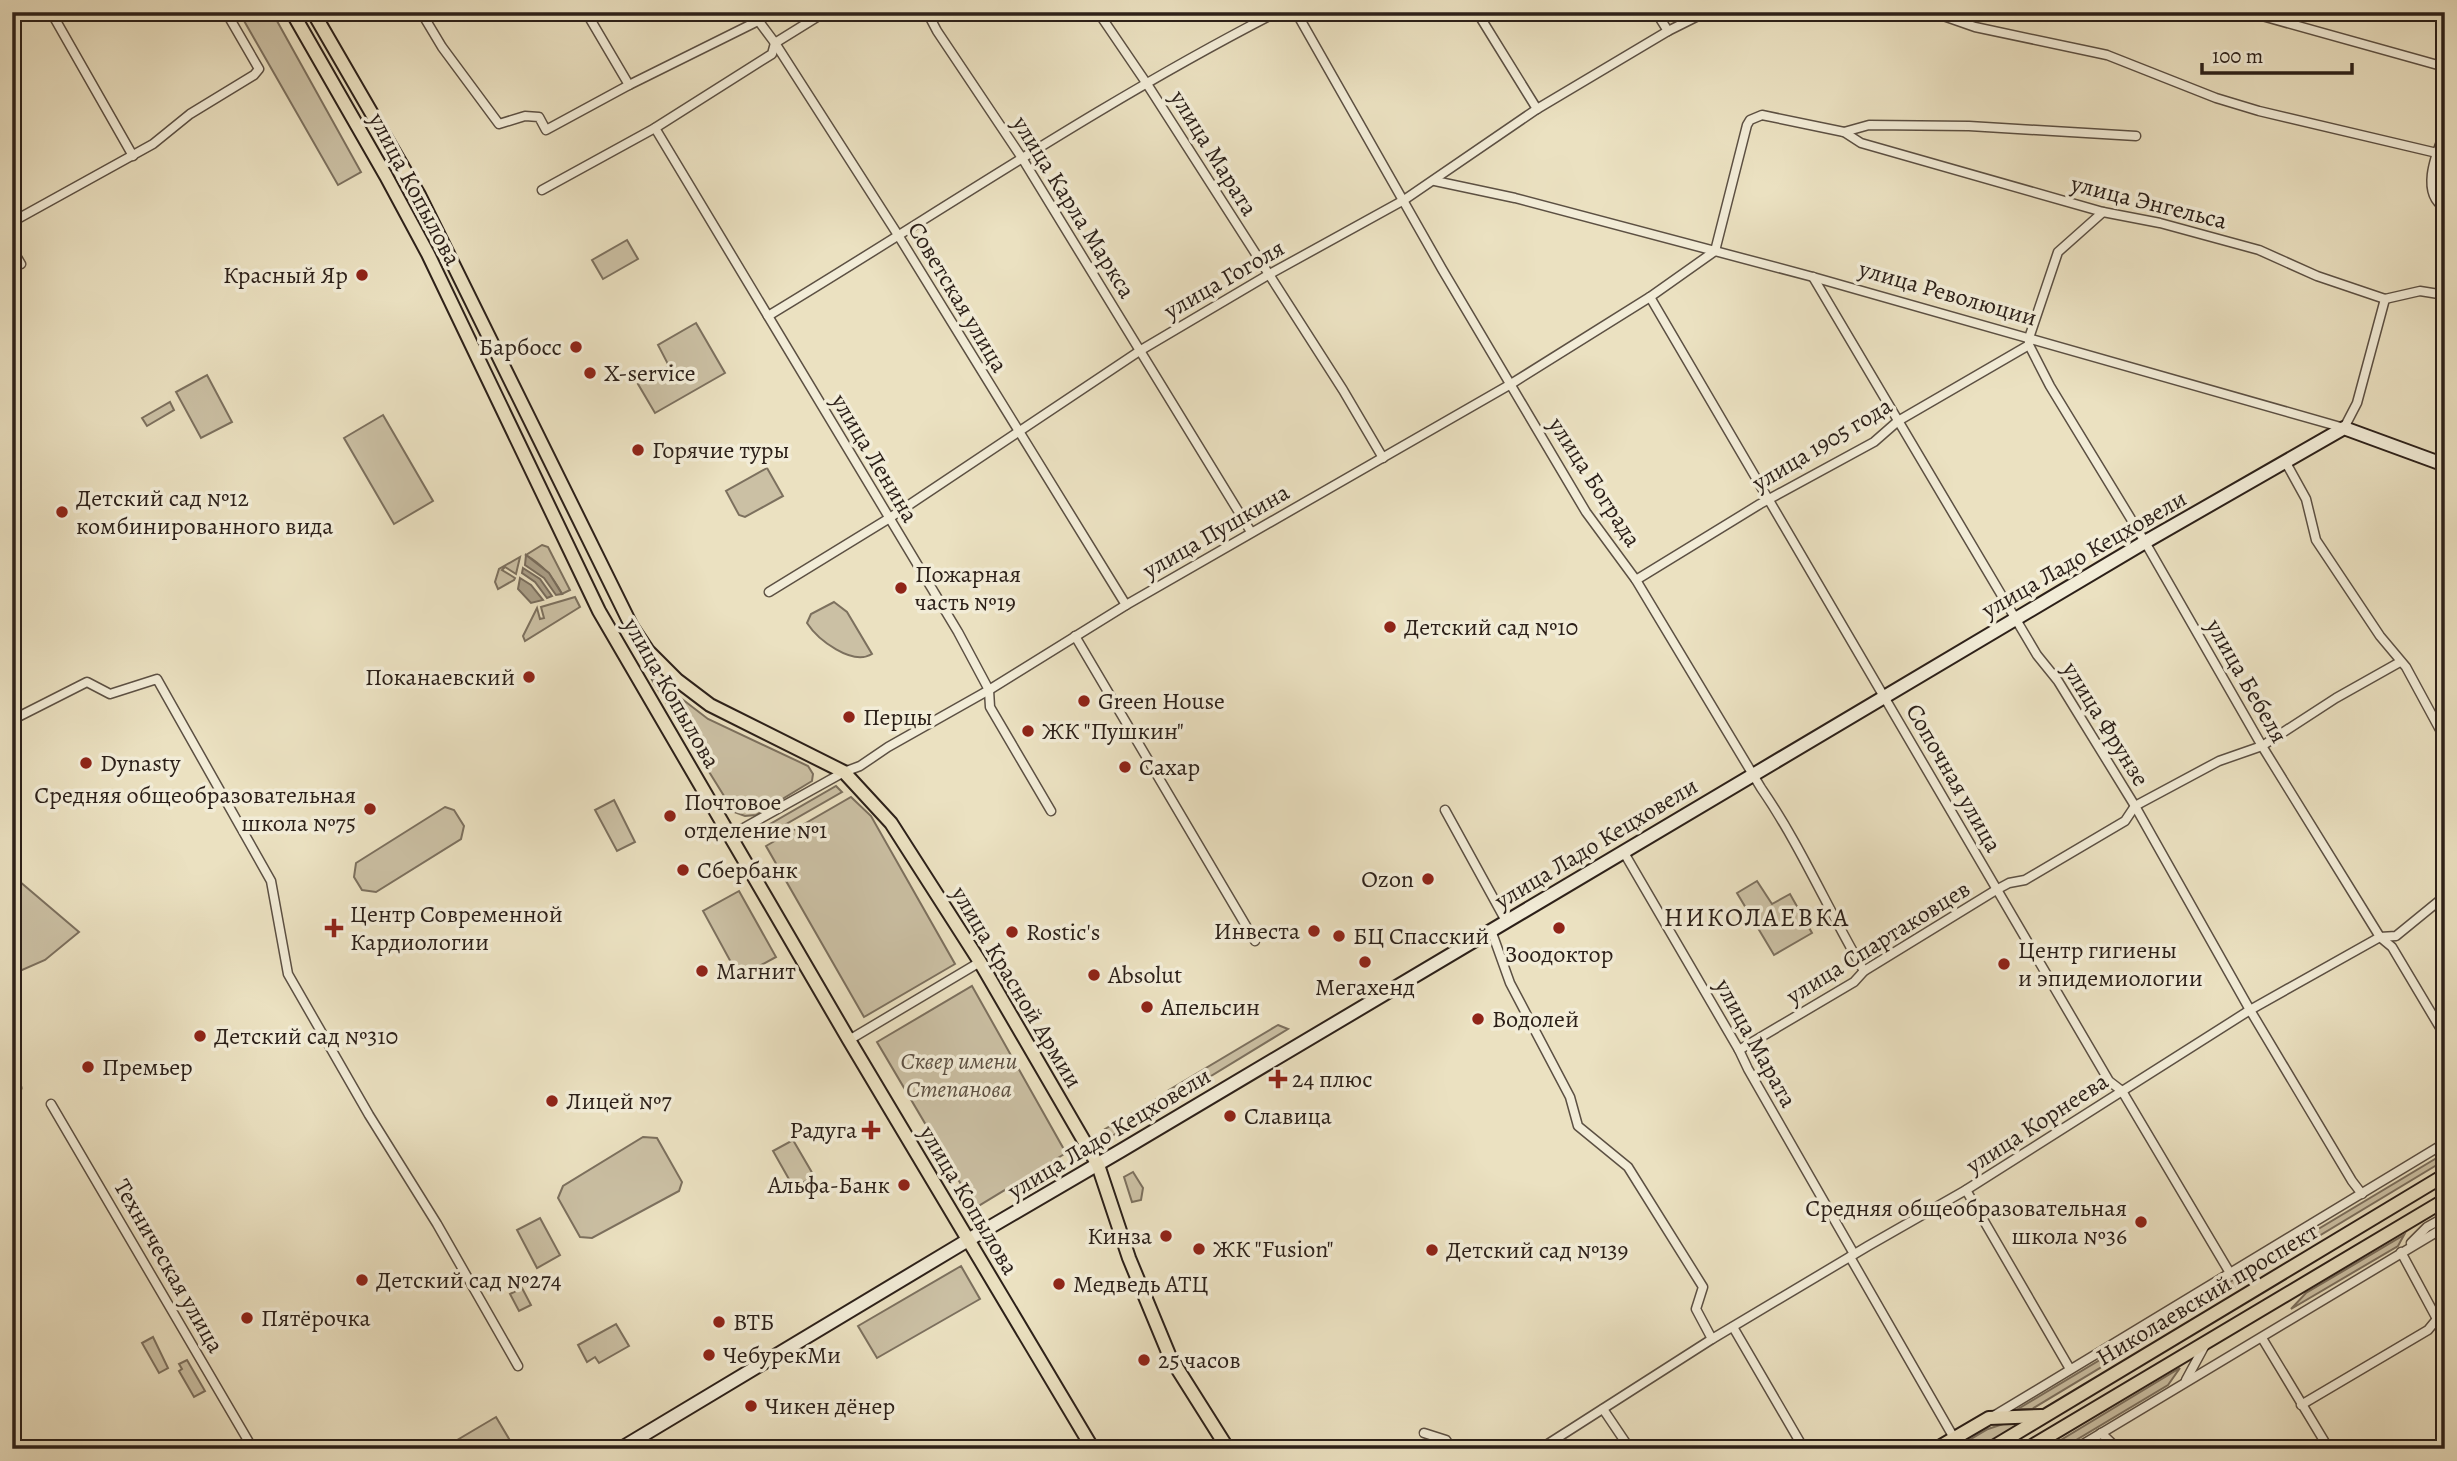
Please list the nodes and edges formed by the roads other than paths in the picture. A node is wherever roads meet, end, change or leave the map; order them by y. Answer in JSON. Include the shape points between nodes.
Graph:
{"nodes":[{"id":1,"x":51,"y":12,"type":"edge"},
{"id":2,"x":226,"y":12,"type":"edge"},
{"id":3,"x":292,"y":12,"type":"edge"},
{"id":4,"x":313,"y":12,"type":"edge"},
{"id":5,"x":421,"y":12,"type":"edge"},
{"id":6,"x":586,"y":12,"type":"edge"},
{"id":7,"x":752,"y":12,"type":"edge"},
{"id":8,"x":825,"y":12,"type":"edge"},
{"id":9,"x":928,"y":12,"type":"edge"},
{"id":10,"x":1098,"y":12,"type":"edge"},
{"id":11,"x":1277,"y":12,"type":"edge"},
{"id":12,"x":1296,"y":12,"type":"edge"},
{"id":13,"x":1477,"y":12,"type":"edge"},
{"id":14,"x":1656,"y":12,"type":"edge"},
{"id":15,"x":1706,"y":12,"type":"edge"},
{"id":16,"x":1932,"y":12,"type":"edge"},
{"id":17,"x":2248,"y":12,"type":"edge"},
{"id":18,"x":758,"y":21,"type":"junction"},
{"id":19,"x":1668,"y":31,"type":"junction"},
{"id":20,"x":775,"y":43,"type":"junction"},
{"id":21,"x":2445,"y":67,"type":"edge"},
{"id":22,"x":1147,"y":84,"type":"junction"},
{"id":23,"x":629,"y":85,"type":"junction"},
{"id":24,"x":1537,"y":109,"type":"junction"},
{"id":25,"x":655,"y":128,"type":"junction"},
{"id":26,"x":2445,"y":131,"type":"edge"},
{"id":27,"x":1844,"y":132,"type":"junction"},
{"id":28,"x":2136,"y":136,"type":"dead end"},
{"id":29,"x":2437,"y":153,"type":"junction"},
{"id":30,"x":133,"y":156,"type":"junction"},
{"id":31,"x":1022,"y":158,"type":"junction"},
{"id":32,"x":1436,"y":181,"type":"junction"},
{"id":33,"x":542,"y":190,"type":"dead end"},
{"id":34,"x":1404,"y":200,"type":"junction"},
{"id":35,"x":2443,"y":207,"type":"edge"},
{"id":36,"x":2103,"y":212,"type":"junction"},
{"id":37,"x":12,"y":222,"type":"edge"},
{"id":38,"x":898,"y":235,"type":"junction"},
{"id":39,"x":12,"y":248,"type":"edge"},
{"id":40,"x":1715,"y":251,"type":"junction"},
{"id":41,"x":21,"y":264,"type":"dead end"},
{"id":42,"x":1268,"y":275,"type":"junction"},
{"id":43,"x":1813,"y":277,"type":"junction"},
{"id":44,"x":2445,"y":295,"type":"edge"},
{"id":45,"x":1650,"y":297,"type":"junction"},
{"id":46,"x":2385,"y":299,"type":"junction"},
{"id":47,"x":768,"y":316,"type":"junction"},
{"id":48,"x":2029,"y":341,"type":"junction"},
{"id":49,"x":1142,"y":350,"type":"junction"},
{"id":50,"x":1511,"y":384,"type":"junction"},
{"id":51,"x":1898,"y":421,"type":"junction"},
{"id":52,"x":2344,"y":428,"type":"junction"},
{"id":53,"x":1017,"y":431,"type":"junction"},
{"id":54,"x":1383,"y":458,"type":"junction"},
{"id":55,"x":2285,"y":461,"type":"junction"},
{"id":56,"x":2445,"y":465,"type":"edge"},
{"id":57,"x":1768,"y":500,"type":"junction"},
{"id":58,"x":888,"y":519,"type":"junction"},
{"id":59,"x":1251,"y":532,"type":"junction"},
{"id":60,"x":2145,"y":542,"type":"junction"},
{"id":61,"x":1636,"y":580,"type":"junction"},
{"id":62,"x":769,"y":592,"type":"dead end"},
{"id":63,"x":1125,"y":605,"type":"junction"},
{"id":64,"x":2016,"y":618,"type":"junction"},
{"id":65,"x":1076,"y":636,"type":"junction"},
{"id":66,"x":648,"y":651,"type":"joint"},
{"id":67,"x":2400,"y":662,"type":"junction"},
{"id":68,"x":989,"y":690,"type":"junction"},
{"id":69,"x":1885,"y":696,"type":"junction"},
{"id":70,"x":12,"y":720,"type":"edge"},
{"id":71,"x":2445,"y":739,"type":"edge"},
{"id":72,"x":2262,"y":746,"type":"junction"},
{"id":73,"x":844,"y":772,"type":"junction"},
{"id":74,"x":1753,"y":774,"type":"junction"},
{"id":75,"x":2135,"y":806,"type":"junction"},
{"id":76,"x":1446,"y":810,"type":"dead end"},
{"id":77,"x":1051,"y":811,"type":"dead end"},
{"id":78,"x":731,"y":835,"type":"junction"},
{"id":79,"x":1623,"y":851,"type":"junction"},
{"id":80,"x":1996,"y":890,"type":"junction"},
{"id":81,"x":2445,"y":896,"type":"edge"},
{"id":82,"x":1506,"y":921,"type":"junction"},
{"id":83,"x":1491,"y":930,"type":"junction"},
{"id":84,"x":2380,"y":937,"type":"junction"},
{"id":85,"x":1255,"y":941,"type":"dead end"},
{"id":86,"x":979,"y":962,"type":"junction"},
{"id":87,"x":1864,"y":971,"type":"junction"},
{"id":88,"x":2250,"y":1010,"type":"junction"},
{"id":89,"x":2445,"y":1036,"type":"edge"},
{"id":90,"x":849,"y":1040,"type":"junction"},
{"id":91,"x":1739,"y":1050,"type":"junction"},
{"id":92,"x":2122,"y":1091,"type":"junction"},
{"id":93,"x":51,"y":1104,"type":"dead end"},
{"id":94,"x":2445,"y":1143,"type":"edge"},
{"id":95,"x":1098,"y":1165,"type":"junction"},
{"id":96,"x":2445,"y":1175,"type":"edge"},
{"id":97,"x":1966,"y":1190,"type":"junction"},
{"id":98,"x":2362,"y":1194,"type":"junction"},
{"id":99,"x":2445,"y":1200,"type":"edge"},
{"id":100,"x":2445,"y":1217,"type":"edge"},
{"id":101,"x":2445,"y":1227,"type":"edge"},
{"id":102,"x":968,"y":1240,"type":"junction"},
{"id":103,"x":2401,"y":1252,"type":"junction"},
{"id":104,"x":1852,"y":1256,"type":"junction"},
{"id":105,"x":2230,"y":1273,"type":"junction"},
{"id":106,"x":2441,"y":1318,"type":"edge"},
{"id":107,"x":1733,"y":1327,"type":"junction"},
{"id":108,"x":2263,"y":1338,"type":"junction"},
{"id":109,"x":1712,"y":1339,"type":"junction"},
{"id":110,"x":2208,"y":1339,"type":"junction"},
{"id":111,"x":518,"y":1366,"type":"dead end"},
{"id":112,"x":2070,"y":1369,"type":"junction"},
{"id":113,"x":2184,"y":1382,"type":"junction"},
{"id":114,"x":2301,"y":1405,"type":"junction"},
{"id":115,"x":1603,"y":1409,"type":"junction"},
{"id":116,"x":2046,"y":1416,"type":"junction"},
{"id":117,"x":1989,"y":1418,"type":"junction"},
{"id":118,"x":1424,"y":1433,"type":"dead end"},
{"id":119,"x":2101,"y":1433,"type":"junction"},
{"id":120,"x":1954,"y":1438,"type":"junction"},
{"id":121,"x":253,"y":1449,"type":"edge"},
{"id":122,"x":620,"y":1449,"type":"edge"},
{"id":123,"x":1093,"y":1449,"type":"edge"},
{"id":124,"x":1228,"y":1449,"type":"edge"},
{"id":125,"x":1452,"y":1449,"type":"edge"},
{"id":126,"x":1540,"y":1449,"type":"edge"},
{"id":127,"x":1630,"y":1449,"type":"edge"},
{"id":128,"x":1804,"y":1449,"type":"edge"},
{"id":129,"x":1936,"y":1449,"type":"edge"},
{"id":130,"x":1990,"y":1449,"type":"edge"},
{"id":131,"x":2027,"y":1449,"type":"edge"},
{"id":132,"x":2075,"y":1449,"type":"edge"},
{"id":133,"x":2118,"y":1449,"type":"edge"},
{"id":134,"x":2329,"y":1449,"type":"edge"}],
"edges":[{"from":1,"to":30,"type":"street"},
{"from":2,"to":30,"type":"street","via":[[259,69]]},
{"from":3,"to":78,"type":"main road","name":"улица Копылова","via":[[433,265],[600,611]]},
{"from":4,"to":66,"type":"main road","name":"улица Копылова","via":[[419,195],[574,512]]},
{"from":5,"to":23,"type":"street","via":[[499,124],[531,115],[539,117],[546,130]]},
{"from":6,"to":23,"type":"street"},
{"from":7,"to":18,"type":"street","name":"Советская улица"},
{"from":8,"to":20,"type":"street"},
{"from":9,"to":31,"type":"street","name":"улица Карла Маркса"},
{"from":10,"to":22,"type":"street","name":"улица Марата"},
{"from":11,"to":22,"type":"street"},
{"from":12,"to":34,"type":"street","name":"улица Бограда"},
{"from":13,"to":24,"type":"street"},
{"from":14,"to":19,"type":"street"},
{"from":15,"to":19,"type":"street","name":"улица Гоголя"},
{"from":16,"to":29,"type":"street","via":[[1975,27],[2107,55],[2259,111]]},
{"from":17,"to":21,"type":"street"},
{"from":18,"to":20,"type":"street","name":"Советская улица"},
{"from":18,"to":23,"type":"street"},
{"from":19,"to":24,"type":"street","name":"улица Гоголя"},
{"from":20,"to":25,"type":"street","via":[[772,54]]},
{"from":20,"to":38,"type":"street","name":"Советская улица"},
{"from":22,"to":31,"type":"street"},
{"from":22,"to":42,"type":"street","name":"улица Марата"},
{"from":24,"to":32,"type":"street","name":"улица Гоголя"},
{"from":25,"to":33,"type":"street"},
{"from":25,"to":47,"type":"street","name":"улица Ленина"},
{"from":26,"to":29,"type":"street"},
{"from":27,"to":28,"type":"street","name":"улица Энгельса","via":[[1869,125],[1969,126]]},
{"from":27,"to":36,"type":"street","name":"улица Энгельса","via":[[1861,143]]},
{"from":27,"to":40,"type":"street","name":"улица Энгельса","via":[[1762,114],[1750,120]]},
{"from":29,"to":35,"type":"street","via":[[2432,192]]},
{"from":30,"to":37,"type":"street"},
{"from":31,"to":38,"type":"street"},
{"from":31,"to":49,"type":"street","name":"улица Карла Маркса"},
{"from":32,"to":34,"type":"street","name":"улица Гоголя"},
{"from":32,"to":40,"type":"street","name":"улица Революции"},
{"from":34,"to":42,"type":"street","name":"улица Гоголя"},
{"from":34,"to":50,"type":"street","name":"улица Бограда"},
{"from":36,"to":46,"type":"street","name":"улица Энгельса","via":[[2259,250]]},
{"from":36,"to":48,"type":"street","via":[[2058,252]]},
{"from":38,"to":47,"type":"street"},
{"from":38,"to":53,"type":"street","name":"Советская улица"},
{"from":39,"to":41,"type":"street"},
{"from":40,"to":43,"type":"street","name":"улица Революции"},
{"from":40,"to":45,"type":"street","name":"улица Пушкина"},
{"from":42,"to":49,"type":"street","name":"улица Гоголя"},
{"from":42,"to":54,"type":"street","name":"улица Марата"},
{"from":43,"to":48,"type":"street","name":"улица Революции"},
{"from":43,"to":51,"type":"street","name":"улица Фрунзе"},
{"from":44,"to":46,"type":"street","via":[[2420,291]]},
{"from":45,"to":50,"type":"street","name":"улица Пушкина"},
{"from":45,"to":57,"type":"street","name":"Сопочная улица"},
{"from":46,"to":52,"type":"street","via":[[2357,403]]},
{"from":47,"to":58,"type":"street","name":"улица Ленина"},
{"from":48,"to":51,"type":"street","name":"улица 1905 года"},
{"from":48,"to":52,"type":"street","name":"улица Революции"},
{"from":48,"to":60,"type":"street","name":"улица Бебеля","via":[[2050,386]]},
{"from":49,"to":53,"type":"street","name":"улица Гоголя"},
{"from":49,"to":59,"type":"street","name":"улица Карла Маркса"},
{"from":50,"to":54,"type":"street","name":"улица Пушкина"},
{"from":50,"to":61,"type":"street","name":"улица Бограда","via":[[1586,512]]},
{"from":51,"to":57,"type":"street","name":"улица 1905 года","via":[[1874,442]]},
{"from":51,"to":64,"type":"street","name":"улица Фрунзе"},
{"from":52,"to":55,"type":"main road","name":"улица Ладо Кецховели"},
{"from":52,"to":56,"type":"main road","name":"улица Революции"},
{"from":53,"to":58,"type":"street","name":"улица Гоголя"},
{"from":53,"to":63,"type":"street","name":"Советская улица"},
{"from":54,"to":59,"type":"street","name":"улица Пушкина"},
{"from":55,"to":60,"type":"main road","name":"улица Ладо Кецховели"},
{"from":55,"to":67,"type":"street","via":[[2306,499],[2316,540]]},
{"from":57,"to":61,"type":"street","name":"улица 1905 года"},
{"from":57,"to":69,"type":"street","name":"Сопочная улица"},
{"from":58,"to":62,"type":"street","name":"улица Гоголя"},
{"from":58,"to":68,"type":"street","name":"улица Ленина"},
{"from":59,"to":63,"type":"street","name":"улица Пушкина"},
{"from":60,"to":64,"type":"main road","name":"улица Ладо Кецховели"},
{"from":60,"to":72,"type":"street","name":"улица Бебеля"},
{"from":61,"to":74,"type":"street","name":"улица Бограда"},
{"from":63,"to":65,"type":"street","name":"улица Пушкина"},
{"from":64,"to":69,"type":"main road","name":"улица Ладо Кецховели"},
{"from":64,"to":75,"type":"street","name":"улица Фрунзе"},
{"from":65,"to":68,"type":"street","name":"улица Пушкина"},
{"from":65,"to":85,"type":"street"},
{"from":66,"to":73,"type":"main road","name":"улица Красной Армии","via":[[710,705]]},
{"from":67,"to":71,"type":"street"},
{"from":67,"to":72,"type":"street","name":"улица Спартаковцев"},
{"from":68,"to":73,"type":"street","name":"улица Пушкина"},
{"from":68,"to":77,"type":"street","name":"улица Ленина","via":[[990,707]]},
{"from":69,"to":74,"type":"main road","name":"улица Ладо Кецховели"},
{"from":69,"to":80,"type":"street","name":"Сопочная улица"},
{"from":70,"to":111,"type":"street","via":[[88,682],[110,694],[157,679],[271,881],[288,974]]},
{"from":72,"to":75,"type":"street","name":"улица Спартаковцев","via":[[2219,761]]},
{"from":72,"to":84,"type":"street","name":"улица Бебеля"},
{"from":73,"to":78,"type":"street","name":"улица Пушкина"},
{"from":73,"to":86,"type":"main road","name":"улица Красной Армии","via":[[891,823]]},
{"from":74,"to":79,"type":"main road","name":"улица Ладо Кецховели"},
{"from":74,"to":87,"type":"street","name":"улица Бограда","via":[[1803,855]]},
{"from":75,"to":80,"type":"street","name":"улица Спартаковцев","via":[[2124,821],[2025,880]]},
{"from":75,"to":88,"type":"street","name":"улица Фрунзе"},
{"from":76,"to":82,"type":"street"},
{"from":78,"to":90,"type":"main road","name":"улица Копылова"},
{"from":79,"to":82,"type":"main road","name":"улица Ладо Кецховели"},
{"from":79,"to":91,"type":"street","name":"улица Марата"},
{"from":80,"to":87,"type":"street","name":"улица Спартаковцев"},
{"from":80,"to":92,"type":"street","name":"Сопочная улица","via":[[2109,1081]]},
{"from":81,"to":84,"type":"street","name":"улица Корнеева","via":[[2396,936]]},
{"from":82,"to":83,"type":"main road","name":"улица Ладо Кецховели"},
{"from":83,"to":95,"type":"main road","name":"улица Ладо Кецховели"},
{"from":83,"to":109,"type":"street","via":[[1510,983],[1570,1097],[1578,1126],[1628,1167],[1703,1287],[1696,1308]]},
{"from":84,"to":88,"type":"street","name":"улица Корнеева"},
{"from":84,"to":89,"type":"street","name":"улица Бебеля","via":[[2392,947]]},
{"from":86,"to":90,"type":"street"},
{"from":86,"to":95,"type":"main road","name":"улица Красной Армии"},
{"from":87,"to":91,"type":"street","name":"улица Спартаковцев","via":[[1854,982]]},
{"from":88,"to":92,"type":"street","name":"улица Корнеева"},
{"from":88,"to":98,"type":"street","name":"улица Фрунзе"},
{"from":90,"to":102,"type":"main road","name":"улица Копылова"},
{"from":91,"to":104,"type":"street","name":"улица Марата"},
{"from":92,"to":97,"type":"street","name":"улица Корнеева"},
{"from":92,"to":105,"type":"street","name":"Сопочная улица"},
{"from":93,"to":121,"type":"street","name":"Техническая улица"},
{"from":94,"to":98,"type":"street"},
{"from":95,"to":102,"type":"main road","name":"улица Ладо Кецховели"},
{"from":95,"to":124,"type":"main road","name":"улица Красной Армии","via":[[1129,1258],[1170,1357]]},
{"from":96,"to":116,"type":"main road","name":"Николаевский проспект"},
{"from":97,"to":104,"type":"street","name":"улица Корнеева"},
{"from":97,"to":112,"type":"street"},
{"from":98,"to":105,"type":"street"},
{"from":99,"to":110,"type":"main road","name":"Николаевский проспект"},
{"from":100,"to":103,"type":"street"},
{"from":101,"to":103,"type":"street"},
{"from":102,"to":122,"type":"main road","name":"улица Ладо Кецховели"},
{"from":102,"to":123,"type":"main road","name":"улица Копылова"},
{"from":103,"to":106,"type":"street"},
{"from":103,"to":108,"type":"street"},
{"from":104,"to":107,"type":"street","name":"улица Корнеева"},
{"from":104,"to":120,"type":"street","name":"улица Марата"},
{"from":105,"to":112,"type":"street"},
{"from":106,"to":114,"type":"street"},
{"from":107,"to":109,"type":"street","name":"улица Корнеева"},
{"from":107,"to":128,"type":"street"},
{"from":108,"to":113,"type":"street"},
{"from":108,"to":114,"type":"street"},
{"from":109,"to":115,"type":"street","name":"улица Корнеева"},
{"from":110,"to":113,"type":"street"},
{"from":110,"to":131,"type":"main road","name":"Николаевский проспект"},
{"from":112,"to":117,"type":"street"},
{"from":113,"to":119,"type":"street"},
{"from":114,"to":134,"type":"street"},
{"from":115,"to":126,"type":"street","name":"улица Корнеева"},
{"from":115,"to":127,"type":"street"},
{"from":116,"to":117,"type":"main road"},
{"from":116,"to":130,"type":"main road","name":"Николаевский проспект"},
{"from":117,"to":120,"type":"main road"},
{"from":118,"to":125,"type":"street","via":[[1446,1440]]},
{"from":119,"to":132,"type":"street"},
{"from":119,"to":133,"type":"street"},
{"from":120,"to":129,"type":"main road"}]}
